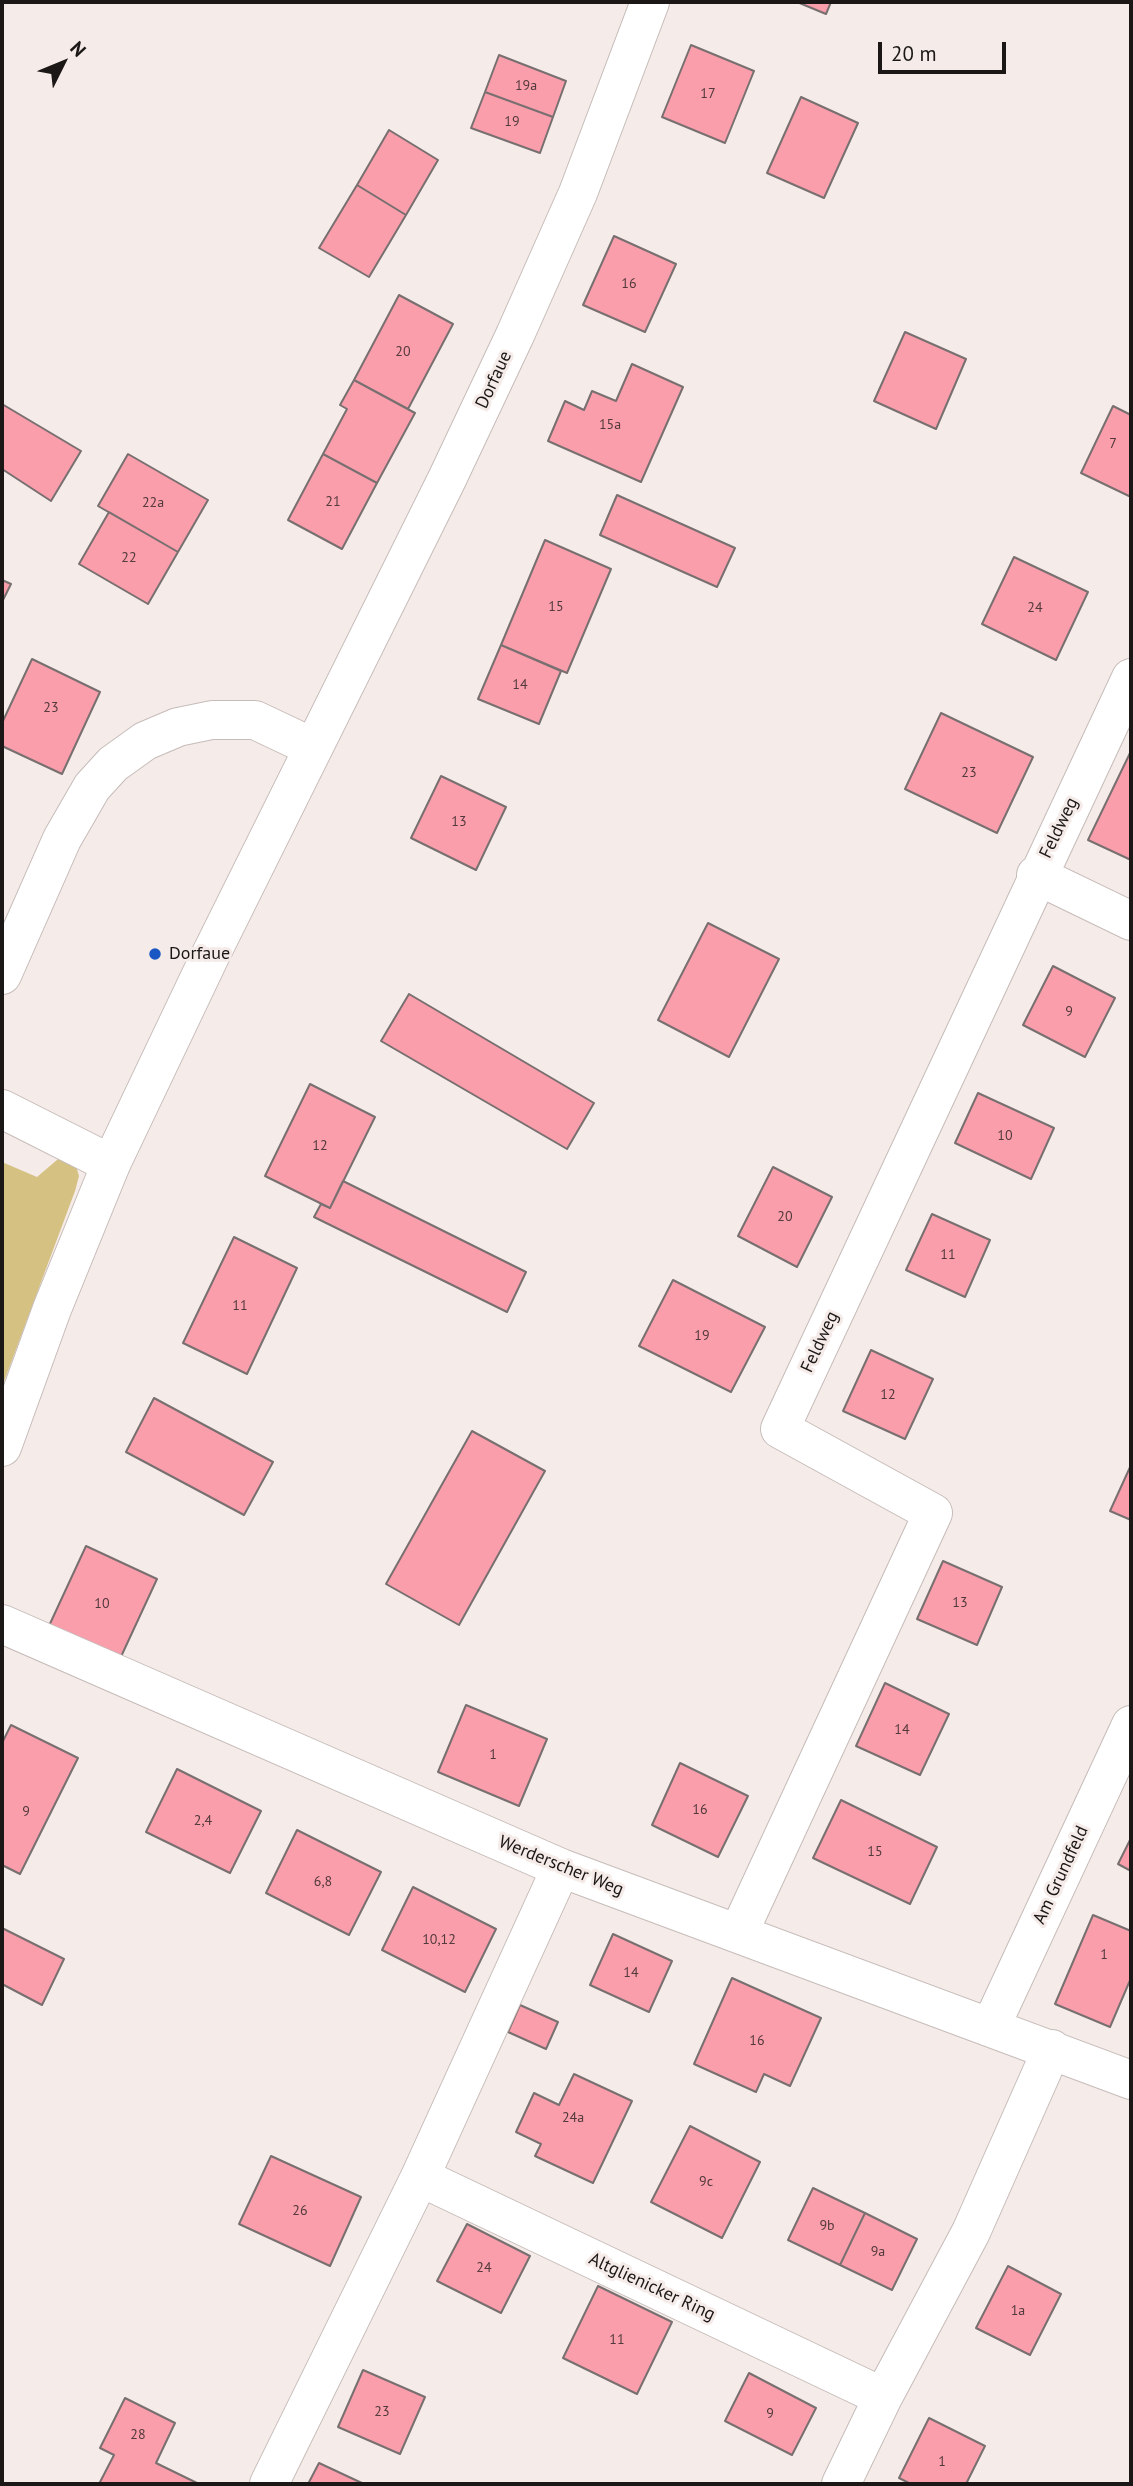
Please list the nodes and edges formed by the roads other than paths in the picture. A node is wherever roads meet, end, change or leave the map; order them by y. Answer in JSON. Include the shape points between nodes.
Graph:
{"nodes":[{"id":1,"x":650,"y":2,"type":"edge"},
{"id":2,"x":1131,"y":678,"type":"edge"},
{"id":3,"x":312,"y":747,"type":"junction"},
{"id":4,"x":1036,"y":875,"type":"junction"},
{"id":5,"x":1131,"y":921,"type":"edge"},
{"id":6,"x":2,"y":975,"type":"edge"},
{"id":7,"x":2,"y":1109,"type":"edge"},
{"id":8,"x":111,"y":1164,"type":"junction"},
{"id":9,"x":2,"y":1447,"type":"edge"},
{"id":10,"x":2,"y":1625,"type":"edge"},
{"id":11,"x":1131,"y":1725,"type":"edge"},
{"id":12,"x":561,"y":1868,"type":"junction"},
{"id":13,"x":739,"y":1932,"type":"junction"},
{"id":14,"x":991,"y":2026,"type":"junction"},
{"id":15,"x":1052,"y":2049,"type":"junction"},
{"id":16,"x":1131,"y":2080,"type":"edge"},
{"id":17,"x":421,"y":2177,"type":"junction"},
{"id":18,"x":883,"y":2397,"type":"junction"},
{"id":19,"x":269,"y":2484,"type":"edge"},
{"id":20,"x":841,"y":2484,"type":"edge"}],
"edges":[{"from":1,"to":3,"type":"street","name":"Dorfaue","via":[[578,193],[515,335]]},
{"from":2,"to":4,"type":"street","name":"Feldweg"},
{"from":3,"to":6,"type":"street","via":[[255,720],[212,720],[145,741],[113,764],[92,787],[62,839]]},
{"from":3,"to":8,"type":"street","name":"Dorfaue"},
{"from":4,"to":5,"type":"street"},
{"from":4,"to":13,"type":"street","name":"Feldweg","via":[[780,1429],[933,1513]]},
{"from":7,"to":8,"type":"street"},
{"from":8,"to":9,"type":"street","name":"Dorfaue"},
{"from":10,"to":12,"type":"street","name":"Werderscher Weg"},
{"from":11,"to":14,"type":"street","name":"Am Grundfeld"},
{"from":12,"to":13,"type":"street","name":"Werderscher Weg"},
{"from":12,"to":17,"type":"street"},
{"from":13,"to":14,"type":"street","name":"Werderscher Weg"},
{"from":14,"to":15,"type":"street","name":"Werderscher Weg"},
{"from":15,"to":16,"type":"street","name":"Werderscher Weg"},
{"from":15,"to":18,"type":"street","via":[[971,2232]]},
{"from":17,"to":18,"type":"street","name":"Altglienicker Ring"},
{"from":17,"to":19,"type":"street"},
{"from":18,"to":20,"type":"street"}]}
